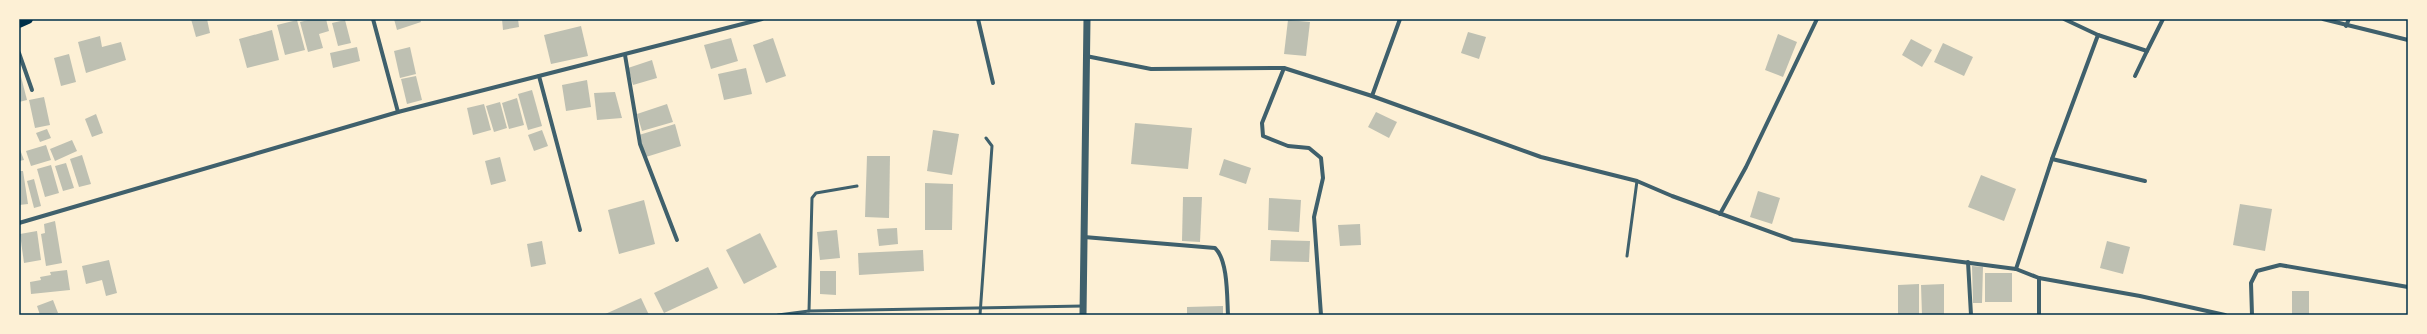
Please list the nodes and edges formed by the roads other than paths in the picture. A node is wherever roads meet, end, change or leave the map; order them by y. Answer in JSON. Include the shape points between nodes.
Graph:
{"nodes":[{"id":1,"x":28,"y":19,"type":"edge"},
{"id":2,"x":373,"y":19,"type":"edge"},
{"id":3,"x":762,"y":19,"type":"edge"},
{"id":4,"x":978,"y":19,"type":"edge"},
{"id":5,"x":1087,"y":19,"type":"edge"},
{"id":6,"x":1400,"y":19,"type":"edge"},
{"id":7,"x":1816,"y":19,"type":"edge"},
{"id":8,"x":2064,"y":19,"type":"edge"},
{"id":9,"x":2163,"y":19,"type":"edge"},
{"id":10,"x":2323,"y":19,"type":"edge"},
{"id":11,"x":2349,"y":19,"type":"edge"},
{"id":12,"x":19,"y":23,"type":"edge"},
{"id":13,"x":2346,"y":26,"type":"junction"},
{"id":14,"x":2098,"y":35,"type":"junction"},
{"id":15,"x":2408,"y":40,"type":"edge"},
{"id":16,"x":2147,"y":51,"type":"junction"},
{"id":17,"x":19,"y":53,"type":"edge"},
{"id":18,"x":625,"y":55,"type":"junction"},
{"id":19,"x":1086,"y":56,"type":"junction"},
{"id":20,"x":1284,"y":68,"type":"junction"},
{"id":21,"x":539,"y":76,"type":"junction"},
{"id":22,"x":2135,"y":76,"type":"dead end"},
{"id":23,"x":993,"y":83,"type":"dead end"},
{"id":24,"x":32,"y":90,"type":"dead end"},
{"id":25,"x":1372,"y":96,"type":"junction"},
{"id":26,"x":398,"y":112,"type":"junction"},
{"id":27,"x":986,"y":138,"type":"dead end"},
{"id":28,"x":2052,"y":159,"type":"junction"},
{"id":29,"x":1637,"y":181,"type":"junction"},
{"id":30,"x":2145,"y":181,"type":"dead end"},
{"id":31,"x":857,"y":186,"type":"dead end"},
{"id":32,"x":1720,"y":214,"type":"junction"},
{"id":33,"x":19,"y":223,"type":"edge"},
{"id":34,"x":580,"y":230,"type":"dead end"},
{"id":35,"x":1084,"y":237,"type":"junction"},
{"id":36,"x":677,"y":240,"type":"dead end"},
{"id":37,"x":1627,"y":256,"type":"dead end"},
{"id":38,"x":1968,"y":262,"type":"junction"},
{"id":39,"x":2016,"y":269,"type":"junction"},
{"id":40,"x":2039,"y":278,"type":"junction"},
{"id":41,"x":2408,"y":287,"type":"edge"},
{"id":42,"x":1083,"y":306,"type":"junction"},
{"id":43,"x":980,"y":308,"type":"junction"},
{"id":44,"x":809,"y":311,"type":"junction"},
{"id":45,"x":778,"y":315,"type":"edge"},
{"id":46,"x":980,"y":315,"type":"edge"},
{"id":47,"x":1083,"y":315,"type":"edge"},
{"id":48,"x":1228,"y":315,"type":"edge"},
{"id":49,"x":1321,"y":315,"type":"edge"},
{"id":50,"x":1970,"y":315,"type":"edge"},
{"id":51,"x":2039,"y":315,"type":"edge"},
{"id":52,"x":2225,"y":315,"type":"edge"},
{"id":53,"x":2252,"y":315,"type":"edge"}],
"edges":[{"from":1,"to":12,"type":"main road"},
{"from":2,"to":26,"type":"street"},
{"from":3,"to":18,"type":"street"},
{"from":4,"to":23,"type":"street"},
{"from":5,"to":19,"type":"street"},
{"from":6,"to":25,"type":"street"},
{"from":7,"to":32,"type":"street","via":[[1746,167]]},
{"from":8,"to":14,"type":"street"},
{"from":9,"to":16,"type":"street"},
{"from":10,"to":13,"type":"street"},
{"from":11,"to":13,"type":"street"},
{"from":13,"to":15,"type":"street"},
{"from":14,"to":16,"type":"street"},
{"from":14,"to":28,"type":"street"},
{"from":16,"to":22,"type":"street"},
{"from":17,"to":24,"type":"street"},
{"from":18,"to":21,"type":"street"},
{"from":18,"to":36,"type":"street","via":[[640,144]]},
{"from":19,"to":20,"type":"street","via":[[1150,68]]},
{"from":19,"to":35,"type":"street"},
{"from":20,"to":25,"type":"street"},
{"from":20,"to":49,"type":"street","via":[[1262,123],[1263,136],[1288,146],[1309,148],[1321,158],[1323,178],[1314,217]]},
{"from":21,"to":26,"type":"street"},
{"from":21,"to":34,"type":"street"},
{"from":25,"to":29,"type":"street","via":[[1541,157]]},
{"from":26,"to":33,"type":"street"},
{"from":27,"to":43,"type":"lane","via":[[992,146]]},
{"from":28,"to":30,"type":"street"},
{"from":28,"to":39,"type":"street"},
{"from":29,"to":32,"type":"street"},
{"from":29,"to":37,"type":"lane"},
{"from":31,"to":44,"type":"lane","via":[[816,193],[812,198]]},
{"from":32,"to":38,"type":"street","via":[[1793,240]]},
{"from":35,"to":42,"type":"street"},
{"from":35,"to":48,"type":"street","via":[[1214,248],[1224,262]]},
{"from":38,"to":39,"type":"street"},
{"from":38,"to":50,"type":"street"},
{"from":39,"to":40,"type":"street"},
{"from":40,"to":51,"type":"street"},
{"from":40,"to":52,"type":"street","via":[[2140,296]]},
{"from":41,"to":53,"type":"street","via":[[2280,265],[2273,266],[2257,271],[2251,283]]},
{"from":42,"to":43,"type":"lane"},
{"from":42,"to":47,"type":"street"},
{"from":43,"to":44,"type":"lane"},
{"from":43,"to":46,"type":"lane"},
{"from":44,"to":45,"type":"lane"}]}
